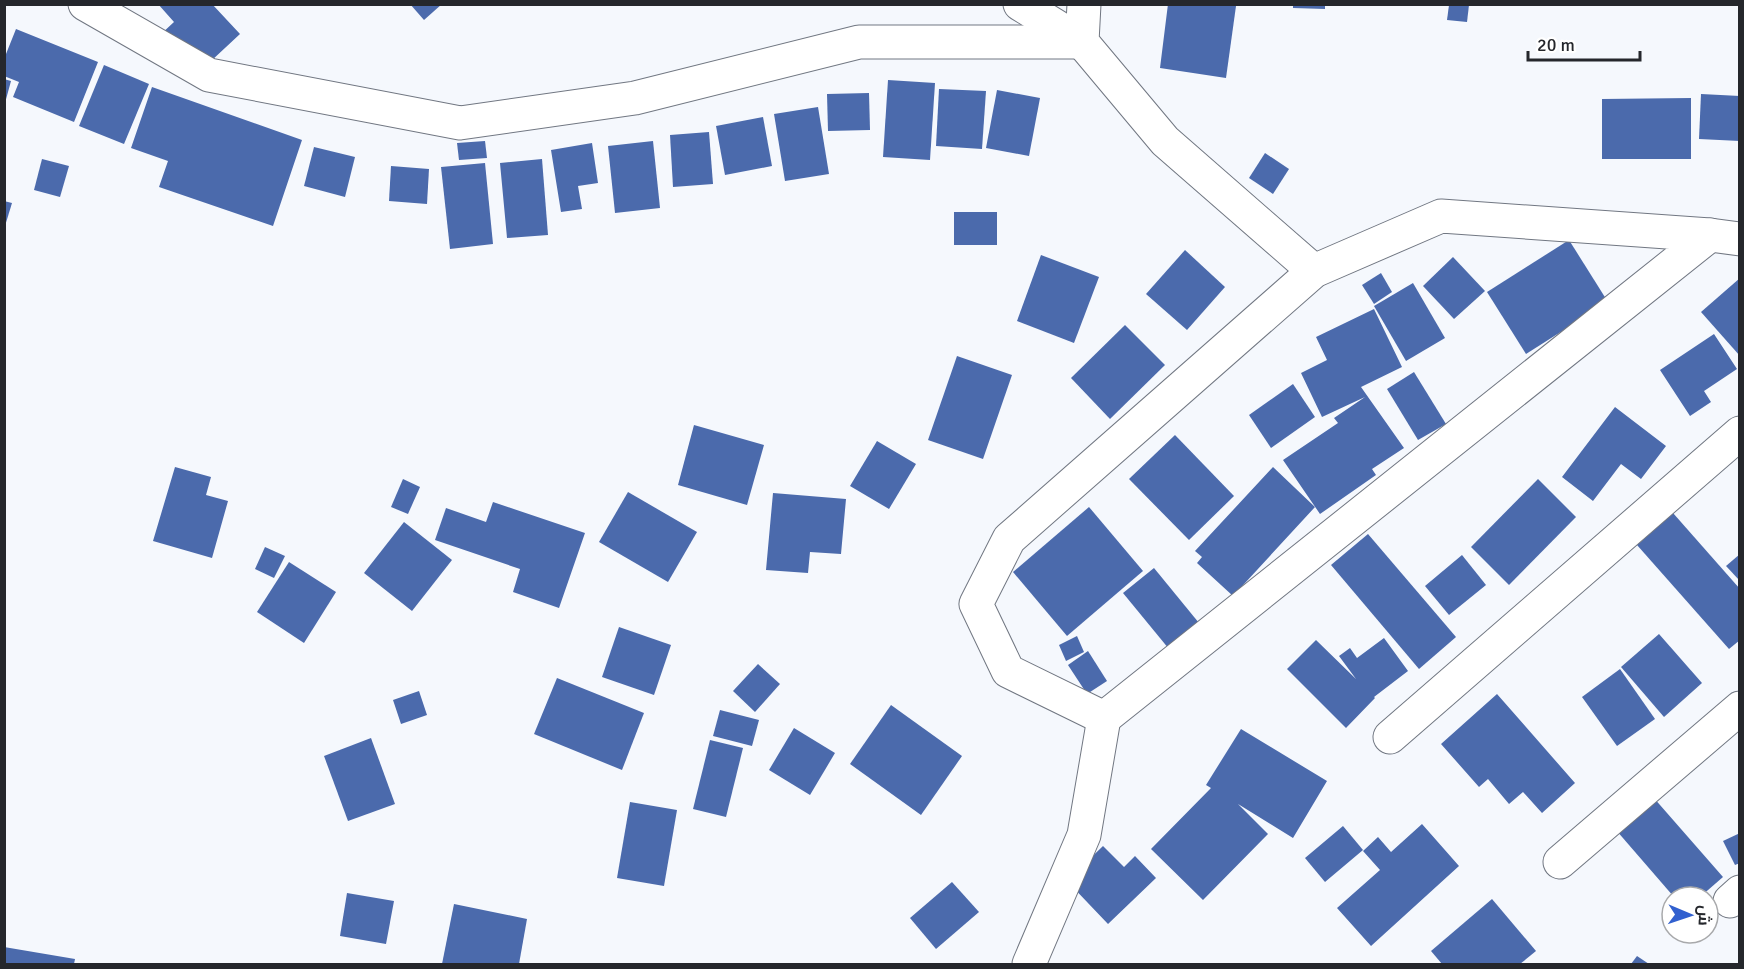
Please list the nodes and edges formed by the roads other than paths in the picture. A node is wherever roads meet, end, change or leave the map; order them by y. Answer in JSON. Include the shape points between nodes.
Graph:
{"nodes":[{"id":1,"x":85,"y":4,"type":"edge"},
{"id":2,"x":1020,"y":4,"type":"edge"},
{"id":3,"x":1084,"y":4,"type":"edge"},
{"id":4,"x":1082,"y":42,"type":"junction"},
{"id":5,"x":1725,"y":237,"type":"edge"},
{"id":6,"x":1314,"y":271,"type":"junction"},
{"id":7,"x":1740,"y":433,"type":"edge"},
{"id":8,"x":1740,"y":708,"type":"edge"},
{"id":9,"x":1104,"y":718,"type":"junction"},
{"id":10,"x":1390,"y":737,"type":"dead end"},
{"id":11,"x":1560,"y":862,"type":"dead end"},
{"id":12,"x":1029,"y":964,"type":"edge"}],
"edges":[{"from":1,"to":4,"type":"street","via":[[209,75],[460,123],[635,99],[859,42]]},
{"from":2,"to":4,"type":"street"},
{"from":3,"to":4,"type":"street"},
{"from":4,"to":6,"type":"street","via":[[1165,141]]},
{"from":5,"to":6,"type":"street","via":[[1441,216]]},
{"from":5,"to":9,"type":"street"},
{"from":6,"to":9,"type":"street","via":[[1009,539],[976,604],[1008,671]]},
{"from":7,"to":10,"type":"street"},
{"from":8,"to":11,"type":"street"},
{"from":9,"to":12,"type":"street","via":[[1084,835]]}]}
